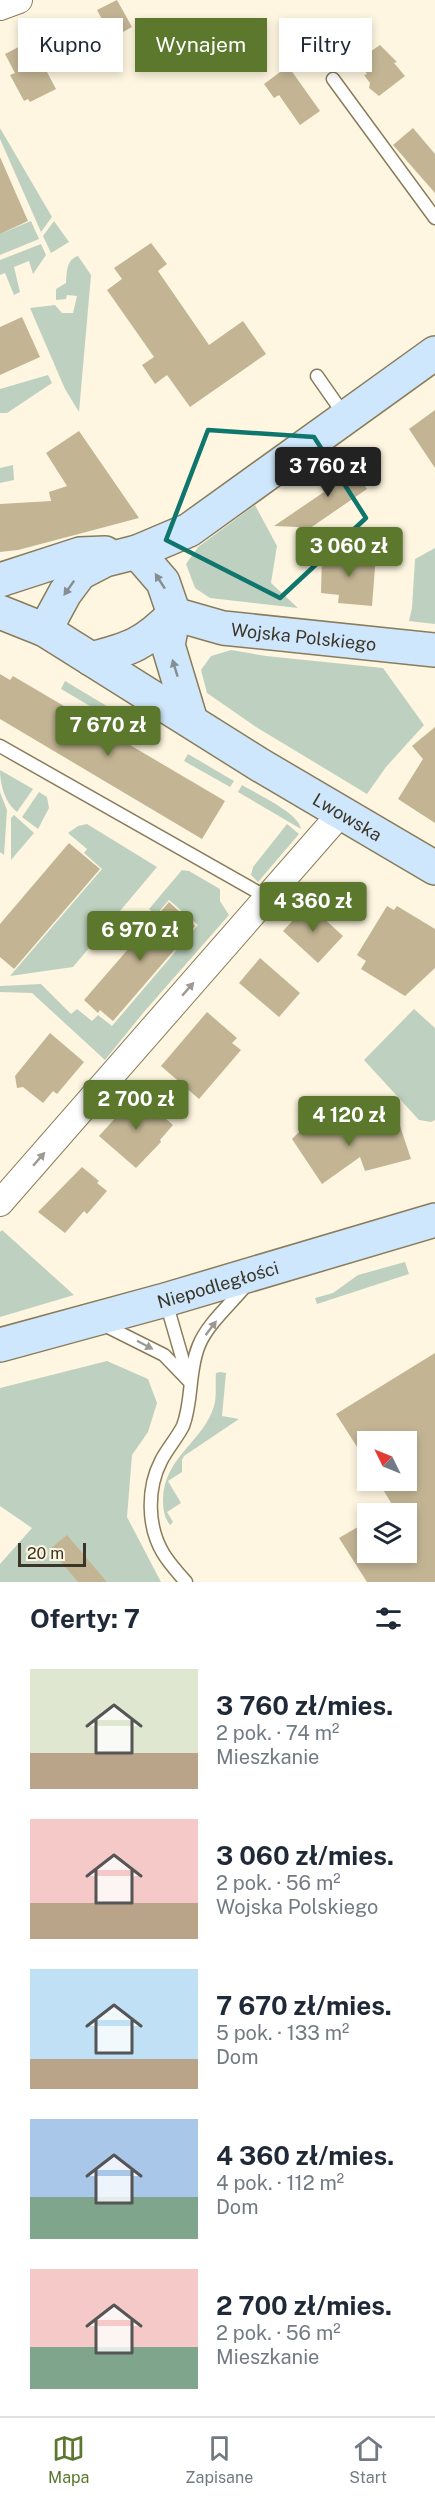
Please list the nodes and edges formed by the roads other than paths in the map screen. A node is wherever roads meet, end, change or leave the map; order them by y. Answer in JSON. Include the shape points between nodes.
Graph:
{"nodes":[{"id":1,"x":19,"y":0,"type":"edge"},
{"id":2,"x":0,"y":7,"type":"edge"},
{"id":3,"x":333,"y":79,"type":"dead end"},
{"id":4,"x":435,"y":218,"type":"edge"},
{"id":5,"x":435,"y":353,"type":"edge"},
{"id":6,"x":316,"y":376,"type":"dead end"},
{"id":7,"x":345,"y":417,"type":"junction"},
{"id":8,"x":137,"y":552,"type":"junction"},
{"id":9,"x":0,"y":580,"type":"edge"},
{"id":10,"x":0,"y":612,"type":"edge"},
{"id":11,"x":174,"y":614,"type":"junction"},
{"id":12,"x":45,"y":630,"type":"junction"},
{"id":13,"x":435,"y":650,"type":"edge"},
{"id":14,"x":91,"y":659,"type":"junction"},
{"id":15,"x":191,"y":721,"type":"junction"},
{"id":16,"x":0,"y":746,"type":"edge"},
{"id":17,"x":341,"y":813,"type":"junction"},
{"id":18,"x":435,"y":868,"type":"edge"},
{"id":19,"x":268,"y":898,"type":"junction"},
{"id":20,"x":0,"y":1203,"type":"edge"},
{"id":21,"x":435,"y":1220,"type":"edge"},
{"id":22,"x":257,"y":1271,"type":"junction"},
{"id":23,"x":165,"y":1300,"type":"junction"},
{"id":24,"x":93,"y":1320,"type":"junction"},
{"id":25,"x":0,"y":1345,"type":"edge"},
{"id":26,"x":190,"y":1382,"type":"junction"},
{"id":27,"x":186,"y":1582,"type":"edge"}],
"edges":[{"from":1,"to":2,"type":"street"},
{"from":3,"to":4,"type":"lane"},
{"from":5,"to":7,"type":"street"},
{"from":6,"to":7,"type":"lane"},
{"from":7,"to":8,"type":"street","via":[[189,530]]},
{"from":8,"to":9,"type":"street","via":[[80,554]]},
{"from":11,"to":8,"type":"street","one_way":true,"via":[[163,582]]},
{"from":8,"to":12,"type":"street","one_way":true,"via":[[105,560],[80,573]]},
{"from":10,"to":12,"type":"street"},
{"from":11,"to":13,"type":"street","name":"Wojska Polskiego","via":[[223,628]]},
{"from":11,"to":14,"type":"street","via":[[154,635],[124,650]]},
{"from":15,"to":11,"type":"street","one_way":true,"via":[[168,645]]},
{"from":12,"to":14,"type":"street"},
{"from":14,"to":15,"type":"street","name":"Lwowska"},
{"from":15,"to":17,"type":"street","name":"Lwowska"},
{"from":16,"to":19,"type":"lane"},
{"from":17,"to":18,"type":"street","name":"Lwowska"},
{"from":17,"to":19,"type":"street"},
{"from":20,"to":19,"type":"street","one_way":true},
{"from":21,"to":22,"type":"street","name":"Niepodległości"},
{"from":22,"to":23,"type":"street","name":"Niepodległości"},
{"from":26,"to":22,"type":"lane","one_way":true,"via":[[199,1344]]},
{"from":23,"to":24,"type":"street","name":"Niepodległości"},
{"from":23,"to":26,"type":"lane"},
{"from":24,"to":25,"type":"street","name":"Niepodległości"},
{"from":24,"to":26,"type":"lane","one_way":true,"via":[[164,1355]]},
{"from":26,"to":27,"type":"lane","via":[[182,1426],[161,1460],[149,1498],[162,1552]]}]}
